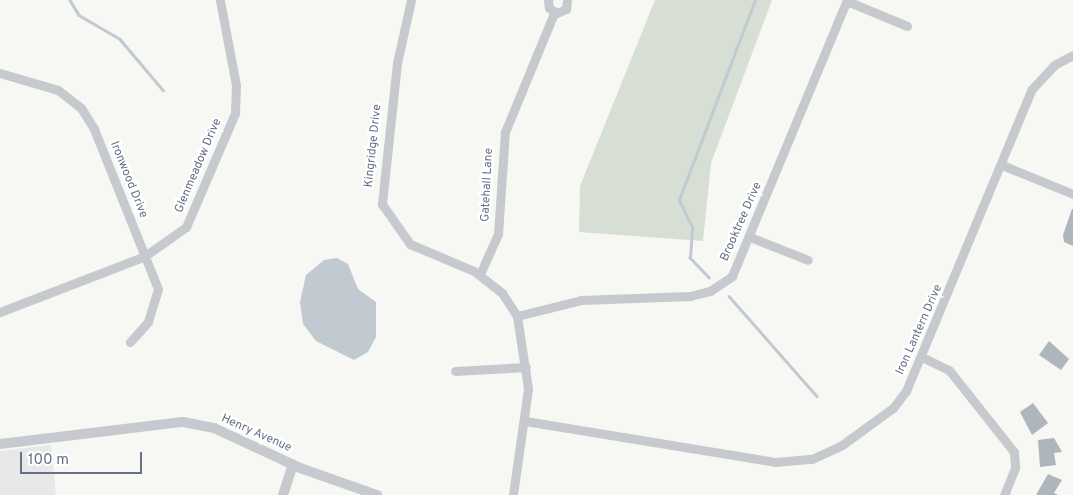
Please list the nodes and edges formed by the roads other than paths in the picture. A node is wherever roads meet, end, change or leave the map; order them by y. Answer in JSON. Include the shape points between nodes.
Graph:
{"nodes":[{"id":1,"x":220,"y":0,"type":"edge"},
{"id":2,"x":411,"y":0,"type":"edge"},
{"id":3,"x":548,"y":0,"type":"edge"},
{"id":4,"x":567,"y":0,"type":"edge"},
{"id":5,"x":847,"y":1,"type":"edge"},
{"id":6,"x":554,"y":13,"type":"junction"},
{"id":7,"x":907,"y":26,"type":"dead end"},
{"id":8,"x":1073,"y":55,"type":"edge"},
{"id":9,"x":0,"y":73,"type":"edge"},
{"id":10,"x":1002,"y":165,"type":"junction"},
{"id":11,"x":1073,"y":194,"type":"edge"},
{"id":12,"x":750,"y":237,"type":"junction"},
{"id":13,"x":145,"y":256,"type":"junction"},
{"id":14,"x":808,"y":260,"type":"dead end"},
{"id":15,"x":480,"y":274,"type":"junction"},
{"id":16,"x":0,"y":312,"type":"edge"},
{"id":17,"x":517,"y":316,"type":"junction"},
{"id":18,"x":130,"y":342,"type":"dead end"},
{"id":19,"x":924,"y":358,"type":"junction"},
{"id":20,"x":526,"y":367,"type":"junction"},
{"id":21,"x":455,"y":371,"type":"dead end"},
{"id":22,"x":525,"y":421,"type":"junction"},
{"id":23,"x":0,"y":444,"type":"edge"},
{"id":24,"x":293,"y":465,"type":"junction"},
{"id":25,"x":283,"y":495,"type":"edge"},
{"id":26,"x":377,"y":495,"type":"edge"},
{"id":27,"x":513,"y":495,"type":"edge"},
{"id":28,"x":1004,"y":495,"type":"edge"}],
"edges":[{"from":1,"to":13,"type":"street","name":"Glenmeadow Drive","via":[[236,85],[235,114],[186,227]]},
{"from":2,"to":15,"type":"street","name":"Kingridge Drive","via":[[397,63],[382,204],[410,244]]},
{"from":3,"to":6,"type":"street"},
{"from":4,"to":6,"type":"street","name":"Gatehall Lane","via":[[564,12]]},
{"from":5,"to":7,"type":"street"},
{"from":5,"to":12,"type":"street","name":"Brooktree Drive"},
{"from":6,"to":15,"type":"street","name":"Gatehall Lane","via":[[505,132],[498,234]]},
{"from":8,"to":10,"type":"street","name":"Iron Lantern Drive","via":[[1054,66],[1032,89]]},
{"from":9,"to":13,"type":"street","name":"Ironwood Drive","via":[[58,90],[81,108],[94,129]]},
{"from":10,"to":11,"type":"street"},
{"from":10,"to":19,"type":"street","name":"Iron Lantern Drive"},
{"from":12,"to":14,"type":"street"},
{"from":12,"to":17,"type":"street","name":"Brooktree Drive","via":[[732,276],[710,291],[571,302]]},
{"from":13,"to":16,"type":"street","name":"Glenmeadow Drive"},
{"from":13,"to":18,"type":"street","name":"Ironwood Drive","via":[[158,289],[148,322]]},
{"from":15,"to":17,"type":"street","name":"Kingridge Drive","via":[[502,293]]},
{"from":17,"to":20,"type":"street","name":"Kingridge Drive"},
{"from":19,"to":22,"type":"street","name":"Iron Lantern Drive","via":[[894,408],[842,445],[797,463],[693,451]]},
{"from":19,"to":28,"type":"street","via":[[949,370],[1008,443],[1015,468]]},
{"from":20,"to":21,"type":"street"},
{"from":20,"to":22,"type":"street","name":"Kingridge Drive"},
{"from":22,"to":27,"type":"street","name":"Kingridge Drive"},
{"from":23,"to":24,"type":"street","name":"Henry Avenue","via":[[183,422],[229,434]]},
{"from":24,"to":25,"type":"street"},
{"from":24,"to":26,"type":"street","name":"Henry Avenue"}]}
